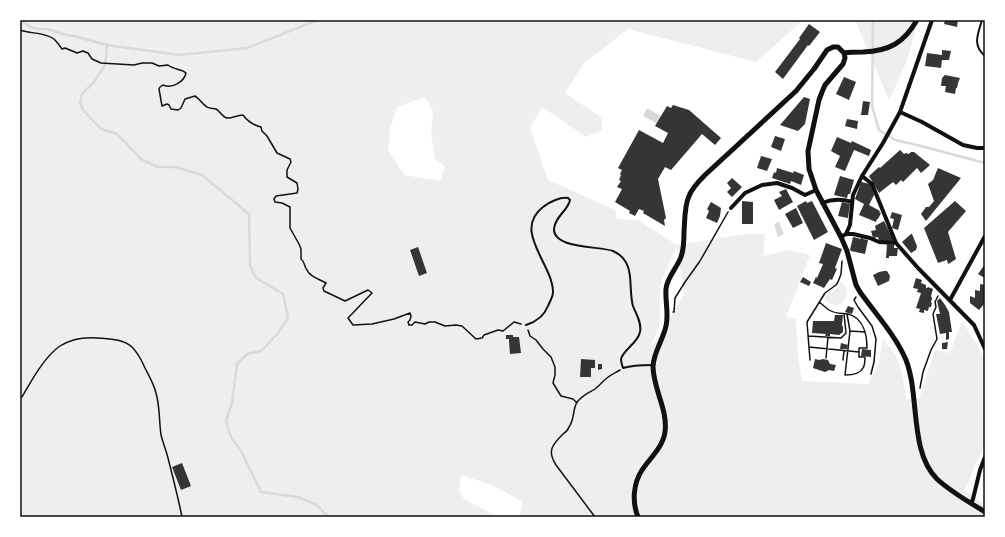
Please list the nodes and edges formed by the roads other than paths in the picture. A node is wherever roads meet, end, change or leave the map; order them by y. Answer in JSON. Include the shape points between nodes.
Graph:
{"nodes":[{"id":1,"x":917,"y":20,"type":"edge"},
{"id":2,"x":932,"y":20,"type":"edge"},
{"id":3,"x":982,"y":20,"type":"edge"},
{"id":4,"x":846,"y":53,"type":"junction"},
{"id":5,"x":985,"y":56,"type":"edge"},
{"id":6,"x":900,"y":112,"type":"junction"},
{"id":7,"x":985,"y":148,"type":"edge"},
{"id":8,"x":862,"y":176,"type":"junction"},
{"id":9,"x":816,"y":190,"type":"junction"},
{"id":10,"x":852,"y":202,"type":"junction"},
{"id":11,"x":822,"y":203,"type":"junction"},
{"id":12,"x":731,"y":208,"type":"road end"},
{"id":13,"x":846,"y":234,"type":"junction"},
{"id":14,"x":985,"y":236,"type":"edge"},
{"id":15,"x":841,"y":237,"type":"junction"},
{"id":16,"x":896,"y":243,"type":"junction"},
{"id":17,"x":950,"y":300,"type":"junction"},
{"id":18,"x":526,"y":325,"type":"road end"},
{"id":19,"x":985,"y":349,"type":"edge"},
{"id":20,"x":653,"y":365,"type":"junction"},
{"id":21,"x":985,"y":457,"type":"edge"},
{"id":22,"x":970,"y":503,"type":"junction"},
{"id":23,"x":985,"y":512,"type":"edge"},
{"id":24,"x":638,"y":517,"type":"edge"}],
"edges":[{"from":1,"to":4,"type":"street","via":[[904,39],[892,46],[878,51]]},
{"from":2,"to":6,"type":"street"},
{"from":3,"to":5,"type":"lane","via":[[977,46]]},
{"from":4,"to":9,"type":"street","via":[[843,64],[822,92],[808,151]]},
{"from":4,"to":20,"type":"street","via":[[838,47],[827,50],[796,91],[694,187],[688,197],[685,212],[681,256],[667,285],[667,324]]},
{"from":6,"to":7,"type":"street","via":[[963,145]]},
{"from":6,"to":8,"type":"street"},
{"from":8,"to":10,"type":"street"},
{"from":8,"to":16,"type":"street","via":[[872,184]]},
{"from":9,"to":11,"type":"street"},
{"from":9,"to":12,"type":"street","via":[[806,195],[776,183],[762,185],[745,193]]},
{"from":10,"to":11,"type":"street","via":[[841,199]]},
{"from":10,"to":13,"type":"street","via":[[850,225]]},
{"from":11,"to":15,"type":"street"},
{"from":13,"to":15,"type":"street"},
{"from":13,"to":16,"type":"street","via":[[878,242]]},
{"from":14,"to":17,"type":"street"},
{"from":15,"to":22,"type":"street","via":[[856,285],[906,360],[920,444],[927,465],[946,487]]},
{"from":16,"to":17,"type":"street"},
{"from":17,"to":19,"type":"street","via":[[974,325]]},
{"from":18,"to":20,"type":"lane","via":[[546,313],[553,296],[552,284],[534,242],[531,224],[544,206],[559,198],[568,198],[568,206],[554,226],[557,236],[566,243],[613,252],[625,261],[628,269],[632,304],[641,327],[638,337],[622,358],[623,368]]},
{"from":20,"to":24,"type":"street","via":[[665,418],[665,432],[661,445],[637,479],[634,500]]},
{"from":21,"to":22,"type":"street"},
{"from":22,"to":23,"type":"street"}]}
